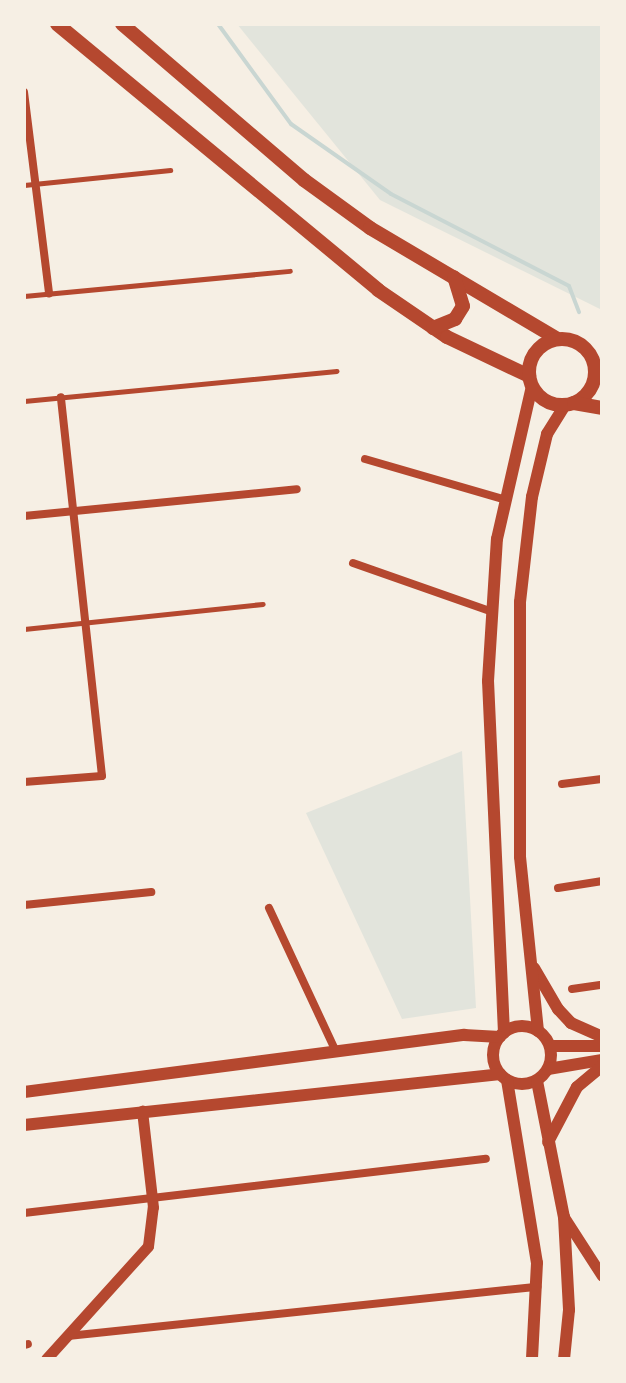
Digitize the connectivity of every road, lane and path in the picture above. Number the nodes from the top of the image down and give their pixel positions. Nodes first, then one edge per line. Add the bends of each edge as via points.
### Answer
1 (57, 24) edge
2 (122, 24) edge
3 (24, 92) edge
4 (170, 170) dead end
5 (36, 183) junction
6 (24, 185) edge
7 (290, 271) dead end
8 (454, 277) junction
9 (49, 293) junction
10 (24, 296) edge
11 (433, 328) junction
12 (558, 339) junction
13 (598, 361) edge
14 (337, 371) dead end
15 (531, 381) junction
16 (61, 397) junction
17 (24, 401) edge
18 (570, 404) junction
19 (602, 408) edge
20 (365, 459) dead end
21 (297, 489) dead end
22 (503, 499) junction
23 (73, 510) junction
24 (24, 516) edge
25 (353, 563) dead end
26 (263, 604) dead end
27 (493, 612) junction
28 (85, 622) junction
29 (24, 629) edge
30 (602, 779) edge
31 (24, 782) edge
32 (562, 784) dead end
33 (602, 881) edge
34 (558, 888) dead end
35 (151, 892) dead end
36 (24, 905) edge
37 (269, 908) dead end
38 (530, 961) junction
39 (602, 985) edge
40 (572, 989) dead end
41 (538, 1031) junction
42 (502, 1035) junction
43 (602, 1037) edge
44 (550, 1046) junction
45 (602, 1046) edge
46 (336, 1052) junction
47 (602, 1063) edge
48 (548, 1069) junction
49 (503, 1077) junction
50 (537, 1081) junction
51 (24, 1092) edge
52 (142, 1111) junction
53 (24, 1125) edge
54 (548, 1142) junction
55 (486, 1159) dead end
56 (152, 1198) junction
57 (24, 1213) edge
58 (564, 1217) junction
59 (602, 1274) edge
60 (537, 1287) junction
61 (68, 1336) junction
62 (46, 1359) edge
63 (532, 1359) edge
64 (564, 1359) edge

1 - 11 main road via 378,290
2 - 8 main road via 304,180 370,228
3 - 5 street
4 - 5 lane
5 - 6 lane
5 - 9 street
7 - 9 lane
8 - 11 main road via 463,306 455,319
8 - 12 main road
9 - 10 lane
11 - 15 main road
12 - 13 main road via 579,343
12 - 15 main road via 533,356
13 - 18 main road via 595,380
14 - 16 lane
15 - 18 main road via 545,401
15 - 22 main road
16 - 17 lane
16 - 23 street
18 - 19 main road
18 - 38 main road via 547,434 532,497 520,602 518,791
20 - 22 street
21 - 23 street
22 - 27 main road
23 - 24 street
23 - 28 street
25 - 27 street
26 - 28 lane
27 - 42 main road via 488,737
28 - 29 lane
28 - 31 street via 102,776
30 - 32 street
33 - 34 street
35 - 36 street
37 - 46 street
38 - 41 main road
38 - 43 main road via 571,1023
39 - 40 street
41 - 42 main road via 520,1026
41 - 44 main road
42 - 46 main road
42 - 49 main road via 493,1060
44 - 45 main road
44 - 48 main road
46 - 51 main road
47 - 48 main road
47 - 54 main road via 577,1087
48 - 50 main road
49 - 50 main road via 519,1085
49 - 52 main road
49 - 60 main road via 531,1218
50 - 54 main road
52 - 53 main road
52 - 56 street
54 - 58 main road
55 - 56 street
56 - 57 street
56 - 61 street via 148,1246
58 - 59 street
58 - 64 main road via 569,1310
60 - 61 street
60 - 63 main road
61 - 62 street

